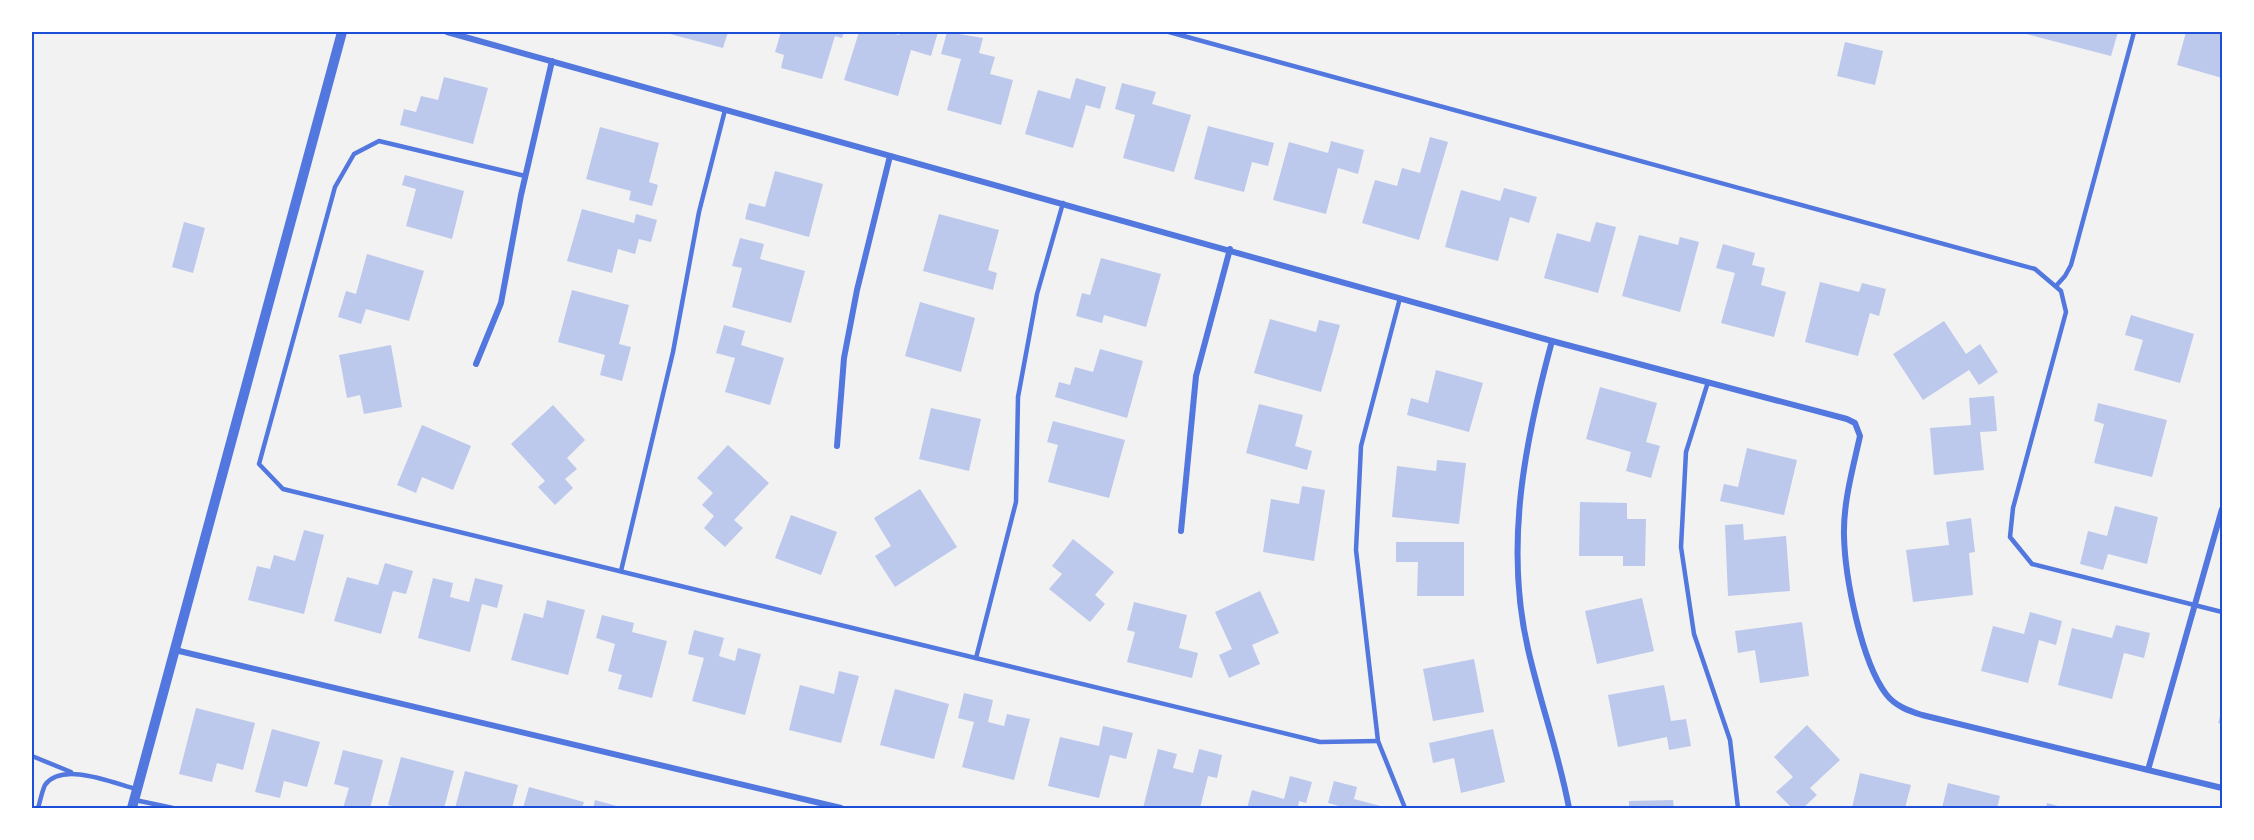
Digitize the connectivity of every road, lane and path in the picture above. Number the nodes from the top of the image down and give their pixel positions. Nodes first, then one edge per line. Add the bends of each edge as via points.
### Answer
1 (342, 32) edge
2 (447, 32) edge
3 (1169, 32) edge
4 (2134, 32) edge
5 (466, 34) edge
6 (552, 61) junction
7 (725, 110) junction
8 (890, 156) junction
9 (525, 176) junction
10 (1063, 203) junction
11 (1230, 249) junction
12 (2056, 286) junction
13 (1400, 298) junction
14 (1552, 341) junction
15 (476, 364) dead end
16 (1708, 382) junction
17 (837, 446) dead end
18 (2223, 509) edge
19 (1181, 531) dead end
20 (621, 571) junction
21 (2195, 605) junction
22 (2223, 612) edge
23 (175, 650) junction
24 (976, 658) junction
25 (1378, 741) junction
26 (32, 756) edge
27 (2148, 770) junction
28 (73, 773) junction
29 (2223, 788) edge
30 (134, 799) edge
31 (38, 808) edge
32 (173, 808) edge
33 (841, 808) edge
34 (1405, 808) edge
35 (1569, 808) edge
36 (1738, 808) edge

1 - 23 street
2 - 5 street
3 - 12 lane via 2035,268
4 - 12 lane via 2071,265
5 - 6 street
6 - 7 street
6 - 9 street
7 - 8 street
7 - 20 lane
8 - 10 street
8 - 17 street via 844,358
9 - 15 street via 501,303
9 - 20 lane via 379,141 354,154 335,187 259,464 283,489
10 - 11 street
10 - 24 lane via 1037,294 1018,398 1017,502
11 - 13 street
11 - 19 street via 1196,376
12 - 21 lane via 2066,312 2013,508 2010,537 2032,564
13 - 14 street
13 - 25 lane via 1361,446 1356,550
14 - 16 street
14 - 35 street via 1533,411 1522,474 1517,550 1528,648
16 - 27 street via 1855,423 1860,436 1844,534 1848,581 1866,648 1886,694 1906,710 1922,715
16 - 36 lane via 1686,452 1681,547 1694,634 1730,740
18 - 21 street
20 - 24 lane
21 - 22 lane
21 - 27 street
23 - 30 street
23 - 33 street
24 - 25 lane via 1320,742
25 - 34 lane
26 - 28 lane
27 - 29 street
28 - 30 lane
28 - 31 lane via 58,775 45,785
30 - 32 lane

